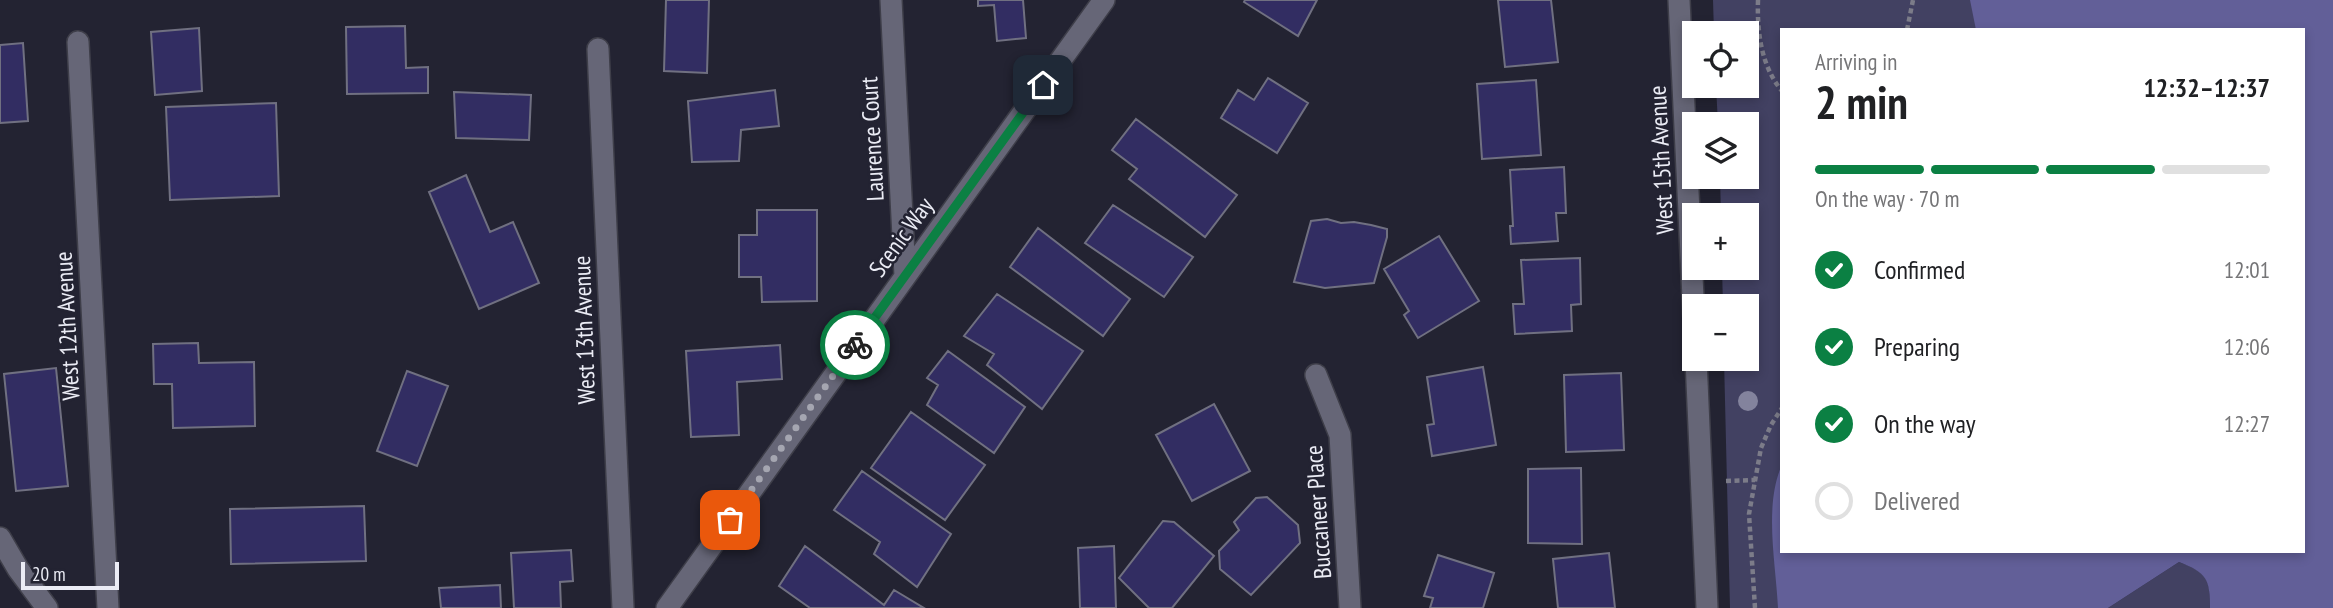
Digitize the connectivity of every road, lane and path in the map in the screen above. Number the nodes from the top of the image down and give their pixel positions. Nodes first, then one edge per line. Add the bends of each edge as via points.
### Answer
1 (891, 0) edge
2 (1104, 0) edge
3 (1679, 0) edge
4 (1758, 0) edge
5 (1913, 0) edge
6 (1907, 28) edge
7 (78, 42) dead end
8 (598, 49) dead end
9 (1780, 89) edge
10 (905, 276) junction
11 (1693, 294) edge
12 (1697, 371) edge
13 (1316, 375) dead end
14 (1780, 411) edge
15 (0, 538) edge
16 (47, 608) edge
17 (108, 608) edge
18 (623, 608) edge
19 (667, 608) edge
20 (1350, 608) edge
21 (1707, 608) edge
22 (1755, 608) edge

1 - 10 street, Laurence Court
2 - 10 street, Scenic Way
3 - 11 street, West 15th Avenue
4 - 9 path via 1762,51
5 - 6 path
7 - 17 street, West 12th Avenue
8 - 18 street, West 13th Avenue
10 - 19 street, Scenic Way
12 - 21 street
13 - 20 street, Buccaneer Place via 1340,435
14 - 22 path via 1761,448 1749,514
15 - 16 street

